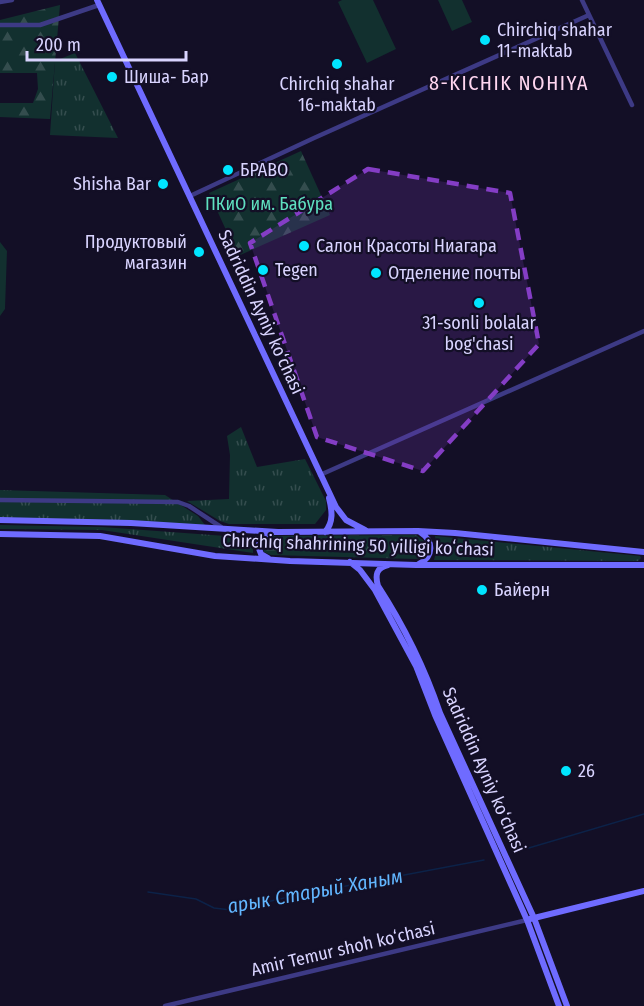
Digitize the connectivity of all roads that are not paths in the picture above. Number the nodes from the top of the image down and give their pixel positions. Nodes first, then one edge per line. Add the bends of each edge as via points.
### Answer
1 (12, 0) edge
2 (582, 0) edge
3 (0, 3) edge
4 (98, 3) edge
5 (589, 15) junction
6 (0, 25) edge
7 (632, 105) dead end
8 (190, 196) junction
9 (644, 331) edge
10 (320, 475) junction
11 (0, 500) edge
12 (0, 520) edge
13 (223, 529) junction
14 (371, 531) junction
15 (418, 531) junction
16 (278, 532) junction
17 (325, 532) junction
18 (0, 534) edge
19 (644, 552) edge
20 (277, 560) junction
21 (349, 562) junction
22 (398, 564) junction
23 (416, 565) junction
24 (644, 565) edge
25 (644, 891) edge
26 (530, 919) junction
27 (165, 1006) edge
28 (559, 1006) edge
29 (567, 1006) edge

1 - 3 street
2 - 5 street
4 - 6 street via 40,25
4 - 8 main road, Sadriddin Ayniy ko‘chasi
5 - 7 street
5 - 8 street
8 - 10 main road, Sadriddin Ayniy ko‘chasi
9 - 10 street
10 - 14 main road via 343,517 358,528
10 - 17 main road via 332,509
11 - 13 street via 178,502
12 - 13 main road, Chirchiq shahrining 50 yilligi koʻchasi
13 - 16 main road, Chirchiq shahrining 50 yilligi koʻchasi
14 - 15 main road, Chirchiq shahrining 50 yilligi koʻchasi
14 - 17 main road, Chirchiq shahrining 50 yilligi koʻchasi
15 - 19 main road, Chirchiq shahrining 50 yilligi koʻchasi
15 - 23 main road via 427,537 431,548 427,559
16 - 17 main road, Chirchiq shahrining 50 yilligi koʻchasi
16 - 20 main road via 264,536 258,546 263,555
18 - 20 main road, Chirchiq shahrining 50 yilligi koʻchasi via 100,536 215,556
20 - 21 main road, Chirchiq shahrining 50 yilligi koʻchasi
21 - 22 main road, Chirchiq shahrining 50 yilligi koʻchasi
21 - 26 main road, Sadriddin Ayniy ko‘chasi via 375,590 416,666
22 - 23 main road, Chirchiq shahrining 50 yilligi koʻchasi
22 - 26 main road, Sadriddin Ayniy ko‘chasi via 378,570 378,586 425,673
23 - 24 main road, Chirchiq shahrining 50 yilligi koʻchasi
25 - 26 main road, Amir Temur shoh ko‘chasi
26 - 27 street, Amir Temur shoh ko‘chasi
26 - 28 main road, Sadriddin Ayniy ko‘chasi
26 - 29 main road, Sadriddin Ayniy ko‘chasi

